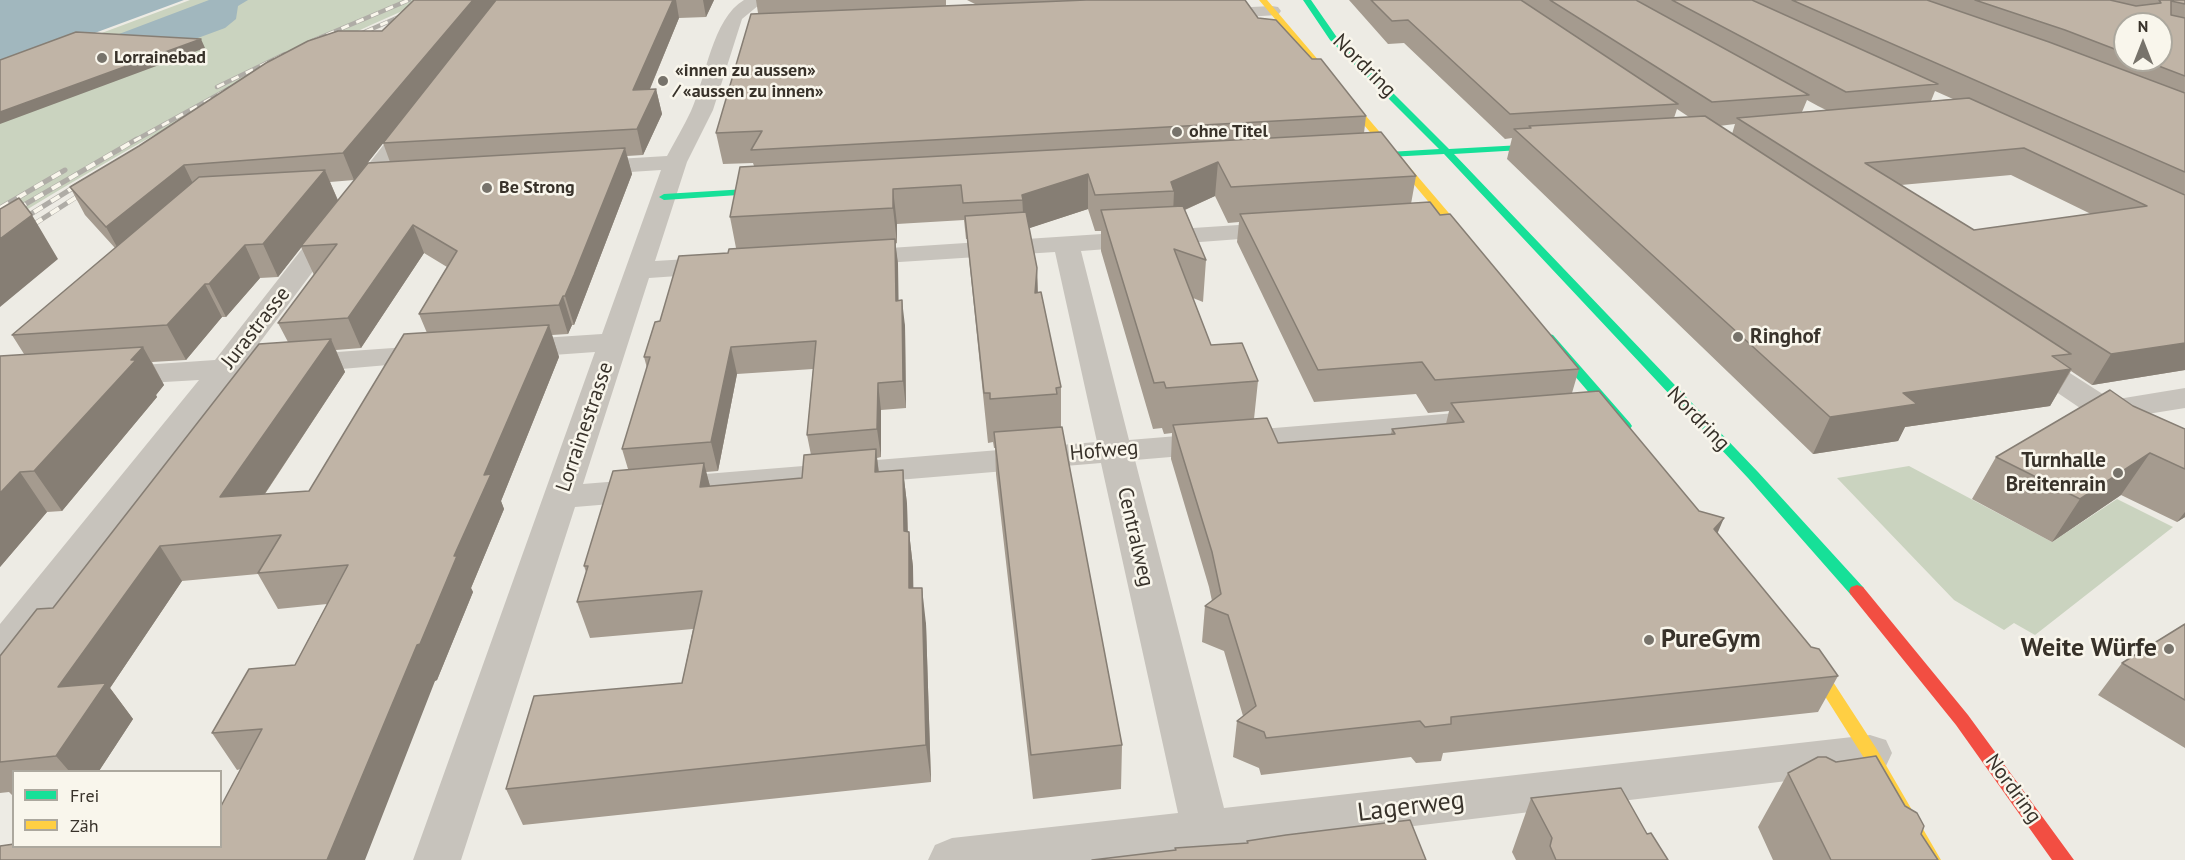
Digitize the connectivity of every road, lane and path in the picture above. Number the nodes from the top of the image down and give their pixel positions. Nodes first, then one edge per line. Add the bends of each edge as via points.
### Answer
1 (1307, 0) edge
2 (1267, 6) edge
3 (1199, 14) edge
4 (750, 15) edge
5 (427, 105) edge
6 (1569, 144) edge
7 (1447, 152) junction
8 (1395, 155) junction
9 (1338, 158) edge
10 (675, 162) junction
11 (558, 169) edge
12 (377, 182) junction
13 (795, 189) edge
14 (330, 191) dead end
15 (664, 197) junction
16 (1449, 219) junction
17 (1415, 221) edge
18 (1310, 228) edge
19 (1066, 244) junction
20 (1479, 256) edge
21 (829, 258) edge
22 (746, 263) edge
23 (639, 270) junction
24 (1541, 328) edge
25 (614, 342) junction
26 (2003, 342) edge
27 (224, 369) junction
28 (86, 378) edge
29 (2185, 398) edge
30 (2105, 411) junction
31 (1575, 413) edge
32 (1528, 417) edge
33 (1621, 422) joint
34 (1115, 450) junction
35 (2185, 456) edge
36 (561, 496) junction
37 (1797, 640) edge
38 (0, 653) edge
39 (1870, 753) junction
40 (1206, 830) junction
41 (2068, 853) edge
42 (437, 860) edge
43 (952, 860) edge
44 (1931, 860) edge

1 - 7 street, Nordring via 1325,27
2 - 3 street
2 - 8 street
4 - 10 street, Lorrainestrasse
5 - 12 street, Jurastrasse
6 - 7 street
7 - 8 street
7 - 41 street, Nordring via 1842,574
8 - 9 street
8 - 16 street
10 - 11 street
10 - 15 street, Lorrainestrasse
12 - 14 street
12 - 27 street, Jurastrasse
13 - 15 street
15 - 23 street, Lorrainestrasse
16 - 17 street
16 - 20 street
18 - 19 street
19 - 21 street
19 - 34 street, Centralweg
22 - 23 street
23 - 25 street, Lorrainestrasse
24 - 33 street
25 - 27 street
25 - 36 street, Lorrainestrasse
26 - 30 street
27 - 28 street
27 - 38 street, Jurastrasse
29 - 30 street
30 - 35 street
31 - 33 street
32 - 34 street, Hofweg
34 - 36 street, Hofweg
34 - 40 street, Centralweg
36 - 42 street, Lorrainestrasse
37 - 39 street
39 - 40 street, Lagerweg
39 - 44 street
40 - 43 street, Lagerweg

